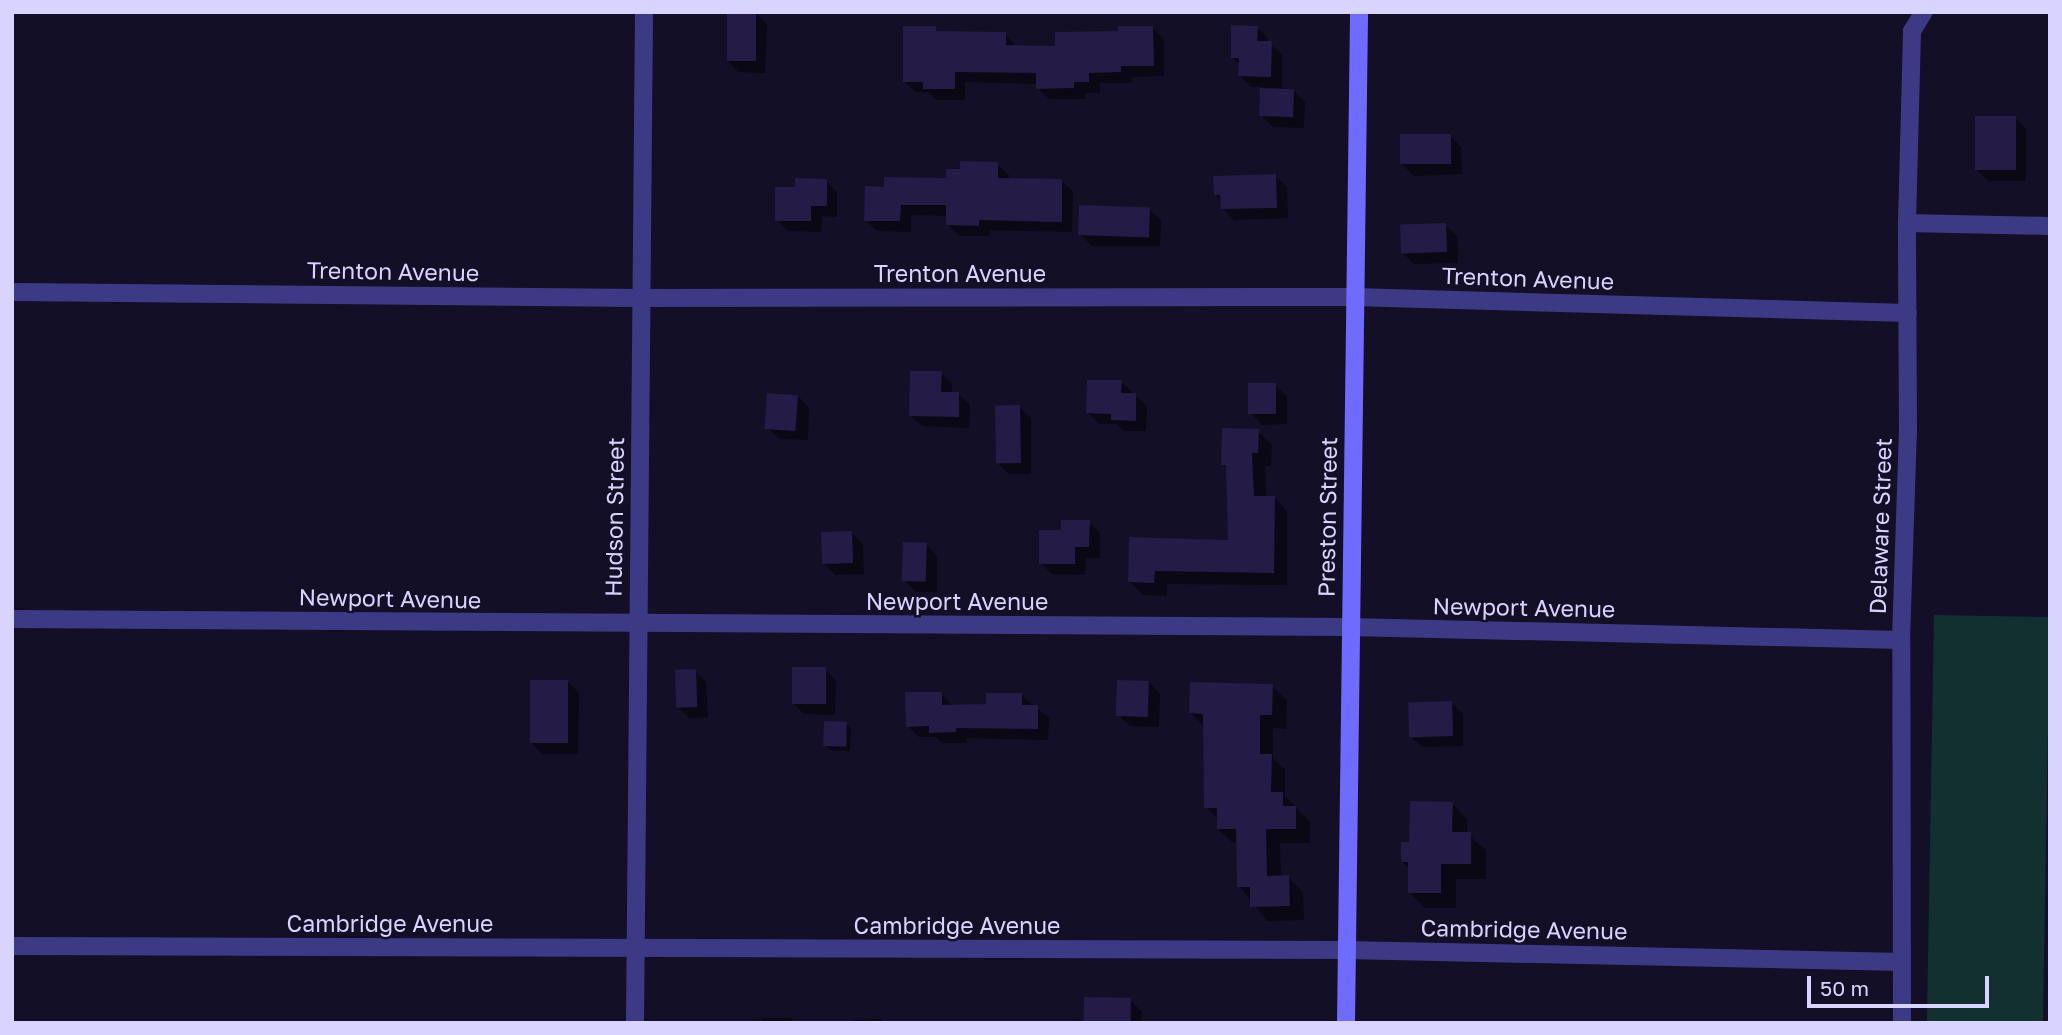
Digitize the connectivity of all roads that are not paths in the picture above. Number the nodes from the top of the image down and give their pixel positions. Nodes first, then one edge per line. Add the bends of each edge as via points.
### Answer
1 (644, 12) edge
2 (1359, 12) edge
3 (1924, 12) edge
4 (1907, 223) junction
5 (2050, 226) edge
6 (12, 292) edge
7 (1354, 297) junction
8 (640, 298) junction
9 (1908, 313) junction
10 (12, 619) edge
11 (637, 625) junction
12 (1350, 627) junction
13 (1901, 640) junction
14 (12, 946) edge
15 (636, 949) junction
16 (1347, 950) junction
17 (1902, 962) junction
18 (635, 1023) edge
19 (1346, 1023) edge
20 (1902, 1023) edge

1 - 8 street, Hudson Street
2 - 7 street, Preston Street
3 - 4 street, Delaware Street via 1912,31
4 - 5 street
4 - 9 street, Delaware Street
6 - 8 street, Trenton Avenue
7 - 8 street, Trenton Avenue
7 - 9 street, Trenton Avenue
7 - 12 street, Preston Street
8 - 11 street, Hudson Street
9 - 13 street, Delaware Street
10 - 11 street, Newport Avenue
11 - 12 street, Newport Avenue
11 - 15 street, Hudson Street
12 - 13 street, Newport Avenue
12 - 16 street, Preston Street
13 - 17 street, Delaware Street
14 - 15 street, Cambridge Avenue
15 - 16 street, Cambridge Avenue
15 - 18 street, Hudson Street
16 - 17 street, Cambridge Avenue
16 - 19 street, Preston Street
17 - 20 street, Delaware Street

